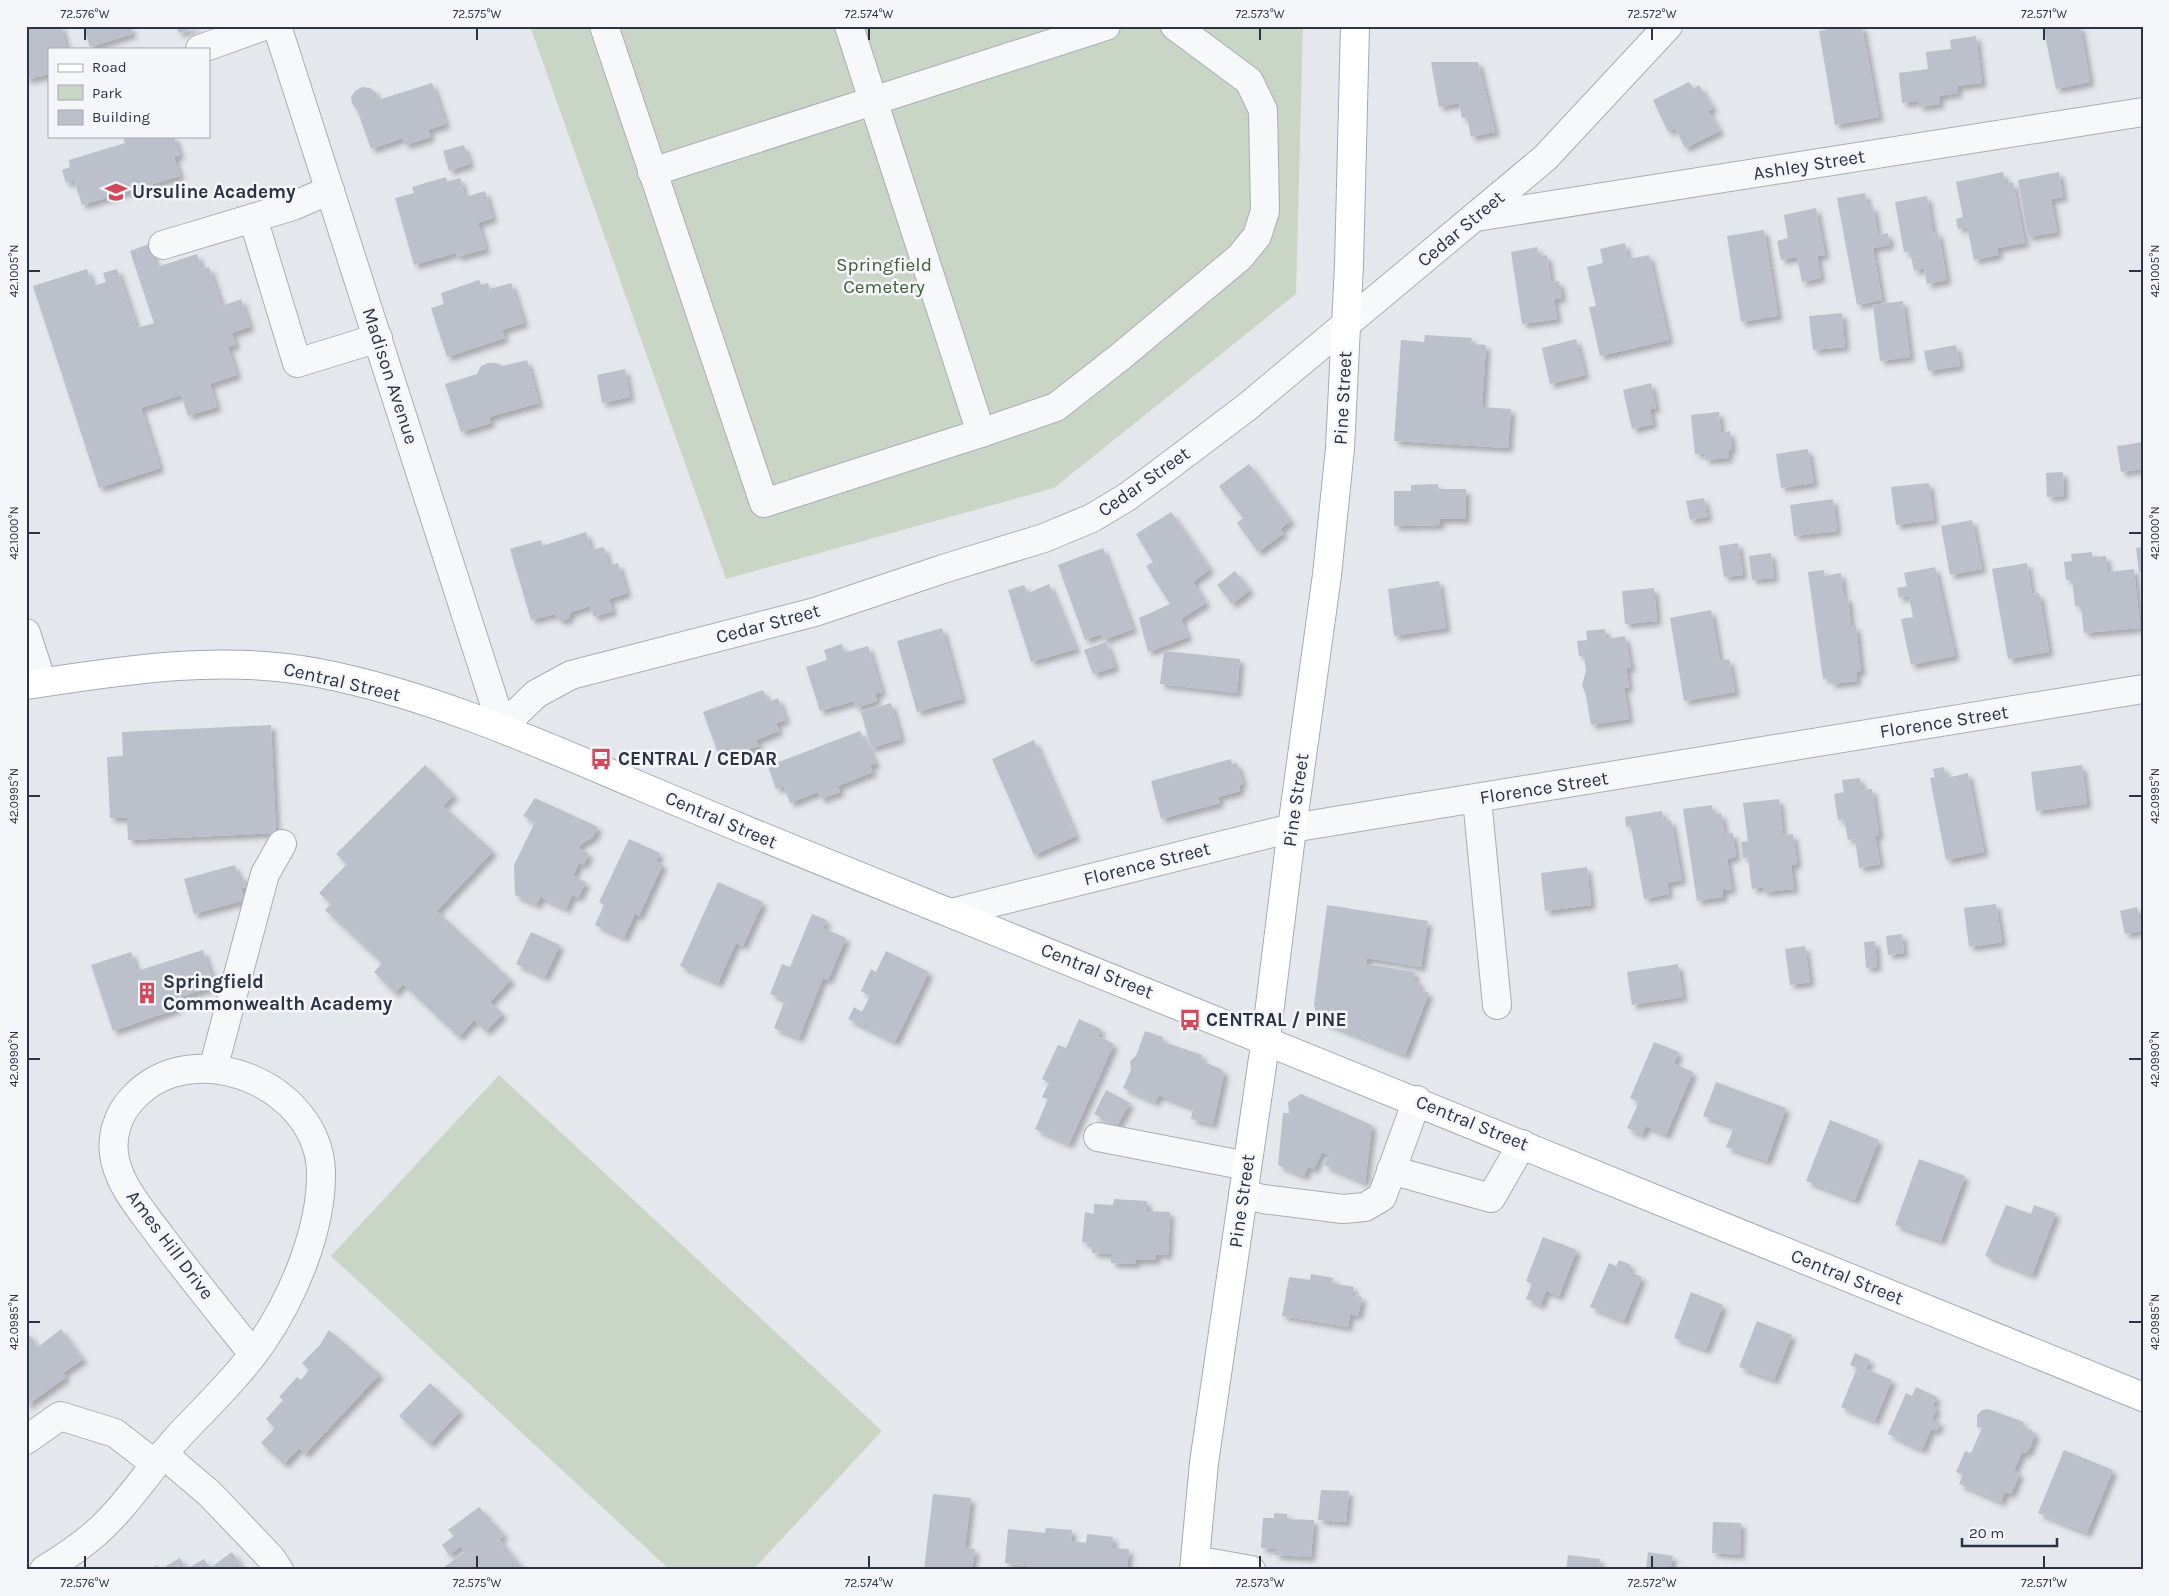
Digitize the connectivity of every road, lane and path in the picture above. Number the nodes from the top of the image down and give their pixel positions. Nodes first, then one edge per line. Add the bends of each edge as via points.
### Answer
1 (264, 26) edge
2 (277, 26) edge
3 (604, 26) edge
4 (849, 26) edge
5 (1106, 26) edge
6 (1175, 26) edge
7 (1355, 26) edge
8 (1668, 26) edge
9 (203, 48) edge
10 (873, 100) junction
11 (2143, 112) edge
12 (652, 172) junction
13 (330, 190) junction
14 (1476, 217) junction
15 (253, 218) junction
16 (162, 245) dead end
17 (1347, 325) junction
18 (378, 338) junction
19 (981, 433) junction
20 (26, 633) edge
21 (34, 684) edge
22 (2143, 689) edge
23 (502, 727) junction
24 (1478, 799) junction
25 (1292, 828) junction
26 (282, 844) dead end
27 (951, 913) junction
28 (1497, 1005) dead end
29 (1266, 1038) junction
30 (213, 1070) junction
31 (1417, 1100) junction
32 (1098, 1137) dead end
33 (1522, 1144) junction
34 (1247, 1166) junction
35 (1391, 1170) junction
36 (1243, 1194) junction
37 (253, 1354) junction
38 (2143, 1397) edge
39 (26, 1440) edge
40 (159, 1459) junction
41 (1194, 1565) edge
42 (44, 1570) edge
43 (279, 1570) edge
44 (1251, 1570) edge

1 - 9 street
2 - 13 street, Madison Avenue
3 - 12 street
4 - 10 street
5 - 10 street
6 - 19 street via 1249,81 1263,110 1265,211 1257,236 1240,257 1056,407
7 - 17 main road, Pine Street
8 - 14 street, Cedar Street via 1545,158
10 - 12 street
10 - 19 street
11 - 14 street, Ashley Street
12 - 19 street via 764,503
13 - 15 street
13 - 18 street, Madison Avenue
14 - 17 street, Cedar Street
15 - 16 street
15 - 18 street via 297,362
17 - 23 street, Cedar Street via 1189,452 1092,518 1044,538 816,612 571,676 536,694
17 - 25 main road, Pine Street via 1340,448 1327,575
18 - 23 street, Madison Avenue
20 - 21 street
21 - 23 main road, Central Street via 154,666 246,664 316,672 370,685
22 - 24 street, Florence Street
23 - 27 main road, Central Street via 763,838
24 - 25 street, Florence Street
24 - 28 street
25 - 27 street, Florence Street
25 - 29 main road, Pine Street
26 - 30 street via 265,874
27 - 29 main road, Central Street
29 - 31 main road, Central Street
29 - 34 main road, Pine Street
30 - 37 street, Ames Hill Drive via 246,1076 284,1098 312,1135 320,1161 321,1189 314,1230 288,1297
30 - 37 street, Ames Hill Drive via 183,1072 157,1079 136,1094 117,1123 115,1158 123,1180 141,1211
31 - 33 main road, Central Street
31 - 35 street
32 - 34 street
33 - 35 street via 1491,1198
33 - 38 main road, Central Street
34 - 36 main road, Pine Street
35 - 36 street via 1382,1197 1365,1207 1343,1209
36 - 41 main road, Pine Street via 1204,1463
37 - 40 street, Ames Hill Drive
39 - 40 street via 60,1416 115,1433
40 - 42 street, Ames Hill Drive via 97,1532
40 - 43 street via 210,1494
41 - 44 street

